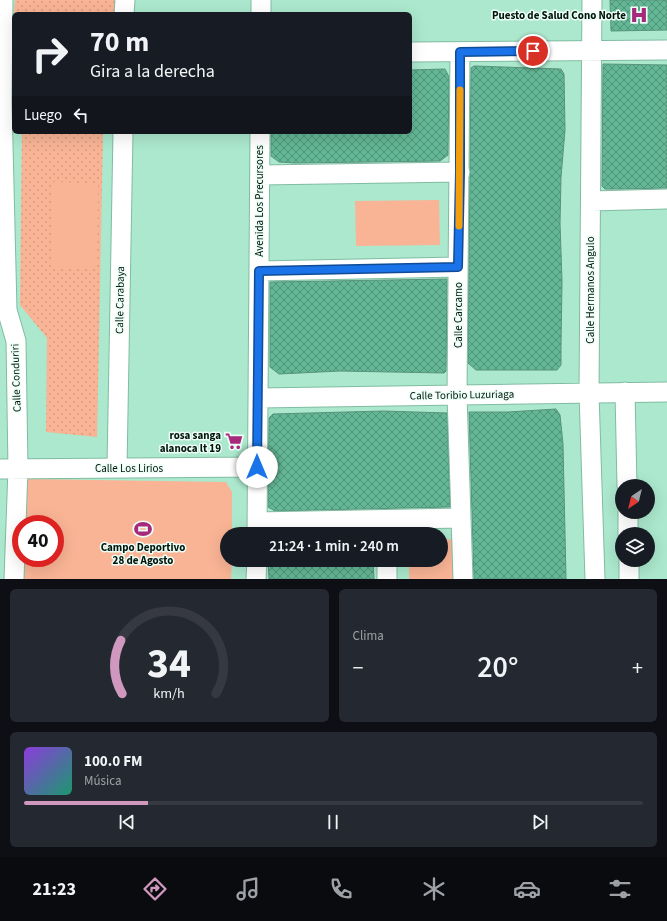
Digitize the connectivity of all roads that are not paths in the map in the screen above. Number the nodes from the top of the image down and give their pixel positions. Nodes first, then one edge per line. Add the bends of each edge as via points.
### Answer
1 (3, 0) edge
2 (125, 0) edge
3 (261, 0) edge
4 (592, 0) edge
5 (124, 12) edge
6 (261, 12) edge
7 (591, 50) junction
8 (667, 50) edge
9 (412, 52) edge
10 (460, 52) junction
11 (5, 103) edge
12 (123, 134) edge
13 (260, 134) edge
14 (460, 172) junction
15 (260, 175) junction
16 (667, 199) edge
17 (590, 201) junction
18 (2, 225) edge
19 (458, 267) junction
20 (259, 271) junction
21 (8, 341) edge
22 (625, 392) junction
23 (667, 392) edge
24 (589, 393) junction
25 (457, 395) junction
26 (258, 398) junction
27 (257, 467) junction
28 (117, 468) junction
29 (9, 469) edge
30 (627, 479) edge
31 (461, 518) junction
32 (257, 527) edge
33 (386, 527) edge
34 (257, 567) edge
35 (387, 567) edge
36 (629, 567) edge
37 (14, 579) edge
38 (256, 579) edge
39 (387, 579) edge
40 (463, 579) edge
41 (595, 579) edge
42 (629, 579) edge

1 - 11 street, Calle Conduriri
2 - 5 street
3 - 6 street
4 - 7 street, Calle Hermanos Angulo
7 - 8 street
7 - 10 street
7 - 17 street, Calle Hermanos Angulo
9 - 10 street
10 - 14 street, Calle Carcamo
11 - 18 street, Calle Conduriri
12 - 28 street, Calle Carabaya
13 - 15 street, Avenida Los Precursores
14 - 15 street
14 - 19 street, Calle Carcamo
15 - 20 street, Avenida Los Precursores
16 - 17 street
17 - 24 street, Calle Hermanos Angulo
18 - 21 street, Calle Conduriri
19 - 20 street
19 - 25 street, Calle Carcamo
20 - 26 street, Avenida Los Precursores
21 - 29 street, Calle Conduriri
22 - 23 street, Calle Toribio Luzuriaga
22 - 24 street, Calle Toribio Luzuriaga
22 - 30 street
24 - 25 street, Calle Toribio Luzuriaga
24 - 41 street, Calle Hermanos Angulo
25 - 26 street, Calle Toribio Luzuriaga
25 - 31 street, Calle Carcamo
26 - 27 street, Avenida Los Precursores
27 - 28 street, Calle Los Lirios
27 - 32 street, Avenida Los Precursores
28 - 29 street, Calle Los Lirios
29 - 37 street, Calle Conduriri
31 - 33 street
31 - 40 street, Calle Carcamo
34 - 38 street
35 - 39 street
36 - 42 street

